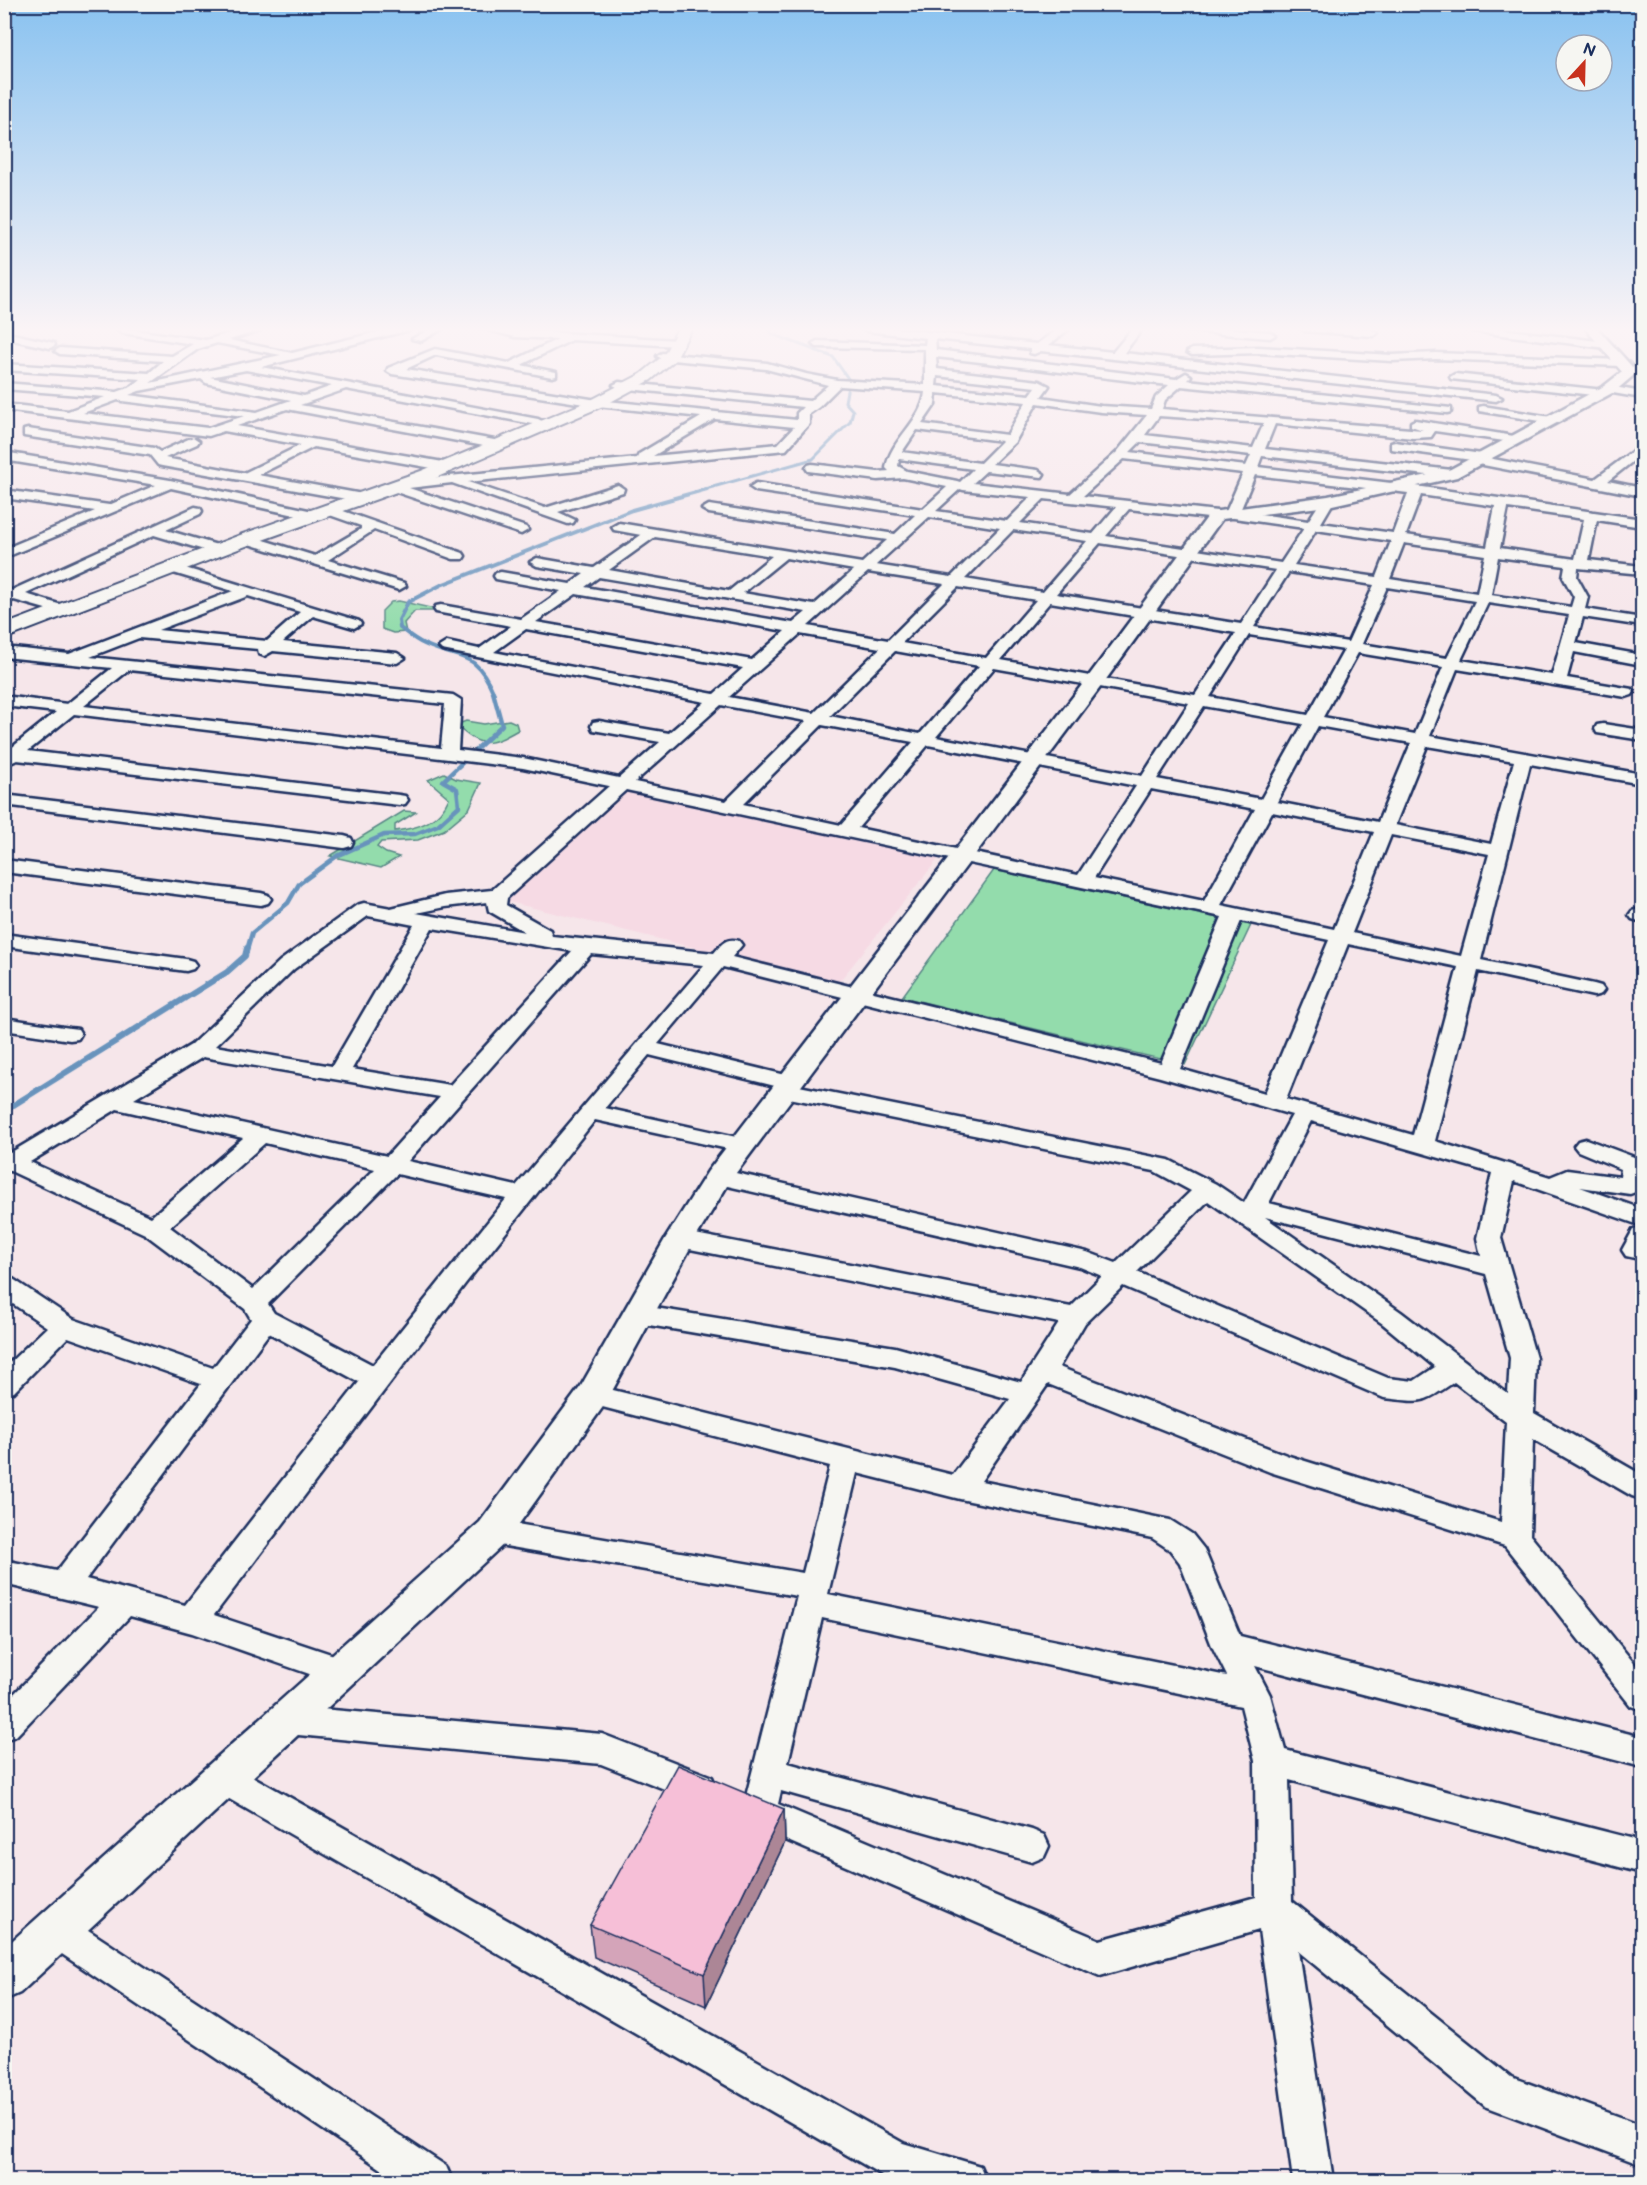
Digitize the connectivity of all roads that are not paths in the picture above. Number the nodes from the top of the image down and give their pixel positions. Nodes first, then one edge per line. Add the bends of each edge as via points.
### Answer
1 (28, 430) edge
2 (192, 430) edge
3 (215, 430) edge
4 (240, 430) edge
5 (417, 430) edge
6 (522, 430) edge
7 (527, 430) edge
8 (689, 430) edge
9 (759, 430) edge
10 (798, 430) edge
11 (911, 430) edge
12 (944, 430) edge
13 (1016, 430) edge
14 (1143, 430) edge
15 (1271, 430) edge
16 (1373, 430) edge
17 (1429, 430) edge
18 (1454, 430) edge
19 (1533, 430) edge
20 (1137, 438) junction
21 (1011, 439) junction
22 (1514, 440) junction
23 (192, 441) dead end
24 (313, 443) junction
25 (494, 444) junction
26 (1386, 445) dead end
27 (1642, 448) edge
28 (724, 452) junction
29 (1258, 452) junction
30 (894, 455) junction
31 (1121, 455) junction
32 (4, 456) edge
33 (158, 457) junction
34 (1480, 459) junction
35 (637, 461) junction
36 (600, 465) junction
37 (982, 467) junction
38 (812, 468) dead end
39 (446, 470) junction
40 (1250, 470) junction
41 (903, 474) junction
42 (1038, 474) dead end
43 (1452, 474) junction
44 (247, 476) junction
45 (1598, 483) junction
46 (170, 484) junction
47 (395, 486) junction
48 (960, 486) junction
49 (756, 487) dead end
50 (1392, 487) junction
51 (618, 489) junction
52 (1416, 490) junction
53 (1310, 491) dead end
54 (1642, 492) edge
55 (4, 494) edge
56 (1564, 494) junction
57 (1041, 495) junction
58 (1353, 495) junction
59 (363, 498) junction
60 (1072, 498) junction
61 (627, 501) dead end
62 (1328, 501) junction
63 (1502, 503) junction
64 (1126, 504) junction
65 (111, 509) junction
66 (709, 509) dead end
67 (195, 511) dead end
68 (546, 512) junction
69 (321, 513) junction
70 (926, 513) junction
71 (1225, 514) junction
72 (1591, 515) junction
73 (568, 520) dead end
74 (1642, 523) edge
75 (368, 524) junction
76 (1312, 525) junction
77 (1010, 526) junction
78 (619, 527) dead end
79 (153, 530) junction
80 (521, 530) dead end
81 (653, 532) junction
82 (14, 537) dead end
83 (897, 538) junction
84 (1398, 538) junction
85 (247, 539) junction
86 (1097, 539) junction
87 (34, 542) junction
88 (219, 550) junction
89 (1493, 552) junction
90 (1188, 553) junction
91 (4, 554) edge
92 (784, 554) junction
93 (458, 556) dead end
94 (317, 560) junction
95 (537, 562) dead end
96 (1576, 564) junction
97 (865, 567) junction
98 (172, 568) junction
99 (1285, 568) junction
100 (1642, 570) edge
101 (597, 572) junction
102 (501, 576) dead end
103 (954, 582) junction
104 (1382, 583) junction
105 (399, 586) dead end
106 (573, 589) junction
107 (245, 592) junction
108 (732, 595) junction
109 (7, 596) edge
110 (1045, 597) junction
111 (1483, 598) junction
112 (441, 609) dead end
113 (63, 610) junction
114 (816, 610) junction
115 (310, 611) junction
116 (1577, 612) junction
117 (1146, 613) junction
118 (1642, 622) edge
119 (354, 624) dead end
120 (524, 624) junction
121 (796, 628) junction
122 (1246, 629) junction
123 (4, 633) edge
124 (137, 633) junction
125 (891, 645) junction
126 (269, 646) junction
127 (1568, 646) junction
128 (447, 647) dead end
129 (1353, 647) junction
130 (4, 652) edge
131 (481, 654) junction
132 (397, 658) dead end
133 (72, 659) junction
134 (1642, 660) edge
135 (988, 662) junction
136 (1452, 663) junction
137 (127, 664) junction
138 (755, 665) junction
139 (235, 676) junction
140 (1095, 681) junction
141 (1558, 681) junction
142 (1626, 692) dead end
143 (716, 700) junction
144 (1200, 700) junction
145 (4, 701) edge
146 (70, 709) junction
147 (817, 719) junction
148 (1313, 720) junction
149 (599, 726) dead end
150 (1603, 729) dead end
151 (1642, 735) edge
152 (672, 739) junction
153 (1421, 739) junction
154 (923, 740) junction
155 (449, 753) junction
156 (7, 756) edge
157 (1523, 758) junction
158 (1034, 762) junction
159 (1642, 779) edge
160 (1146, 783) junction
161 (622, 784) junction
162 (4, 800) edge
163 (399, 800) dead end
164 (1266, 806) junction
165 (730, 807) junction
166 (1384, 829) junction
167 (846, 831) junction
168 (344, 842) dead end
169 (1500, 851) junction
170 (962, 856) junction
171 (4, 866) edge
172 (1083, 881) junction
173 (497, 896) junction
174 (261, 899) dead end
175 (1210, 908) junction
176 (1234, 913) junction
177 (392, 915) junction
178 (426, 921) junction
179 (1341, 936) junction
180 (4, 940) edge
181 (558, 942) junction
182 (586, 947) junction
183 (725, 952) junction
184 (1470, 963) junction
185 (186, 965) dead end
186 (1594, 990) dead end
187 (856, 995) junction
188 (4, 1024) edge
189 (70, 1034) dead end
190 (644, 1047) junction
191 (199, 1050) junction
192 (1167, 1072) junction
193 (339, 1073) junction
194 (787, 1086) junction
195 (455, 1093) junction
196 (114, 1101) junction
197 (1273, 1102) junction
198 (1305, 1111) junction
199 (590, 1112) junction
200 (258, 1136) junction
201 (742, 1145) junction
202 (1422, 1145) junction
203 (1586, 1146) dead end
204 (8, 1160) edge
205 (391, 1166) junction
206 (1638, 1166) edge
207 (1505, 1169) junction
208 (718, 1177) junction
209 (1551, 1186) junction
210 (1207, 1189) junction
211 (522, 1195) junction
212 (1252, 1213) junction
213 (1642, 1218) edge
214 (154, 1228) junction
215 (680, 1239) junction
216 (1497, 1268) junction
217 (1119, 1274) junction
218 (4, 1285) edge
219 (260, 1311) junction
220 (637, 1314) junction
221 (1076, 1317) junction
222 (64, 1326) junction
223 (1454, 1368) junction
224 (376, 1379) junction
225 (218, 1380) junction
226 (1036, 1383) junction
227 (4, 1385) edge
228 (593, 1395) junction
229 (1520, 1418) junction
230 (846, 1459) junction
231 (960, 1488) junction
232 (1642, 1488) edge
233 (493, 1532) junction
234 (1515, 1538) junction
235 (4, 1572) edge
236 (64, 1585) junction
237 (812, 1595) junction
238 (124, 1602) junction
239 (192, 1620) junction
240 (1228, 1646) junction
241 (341, 1671) junction
242 (1254, 1695) junction
243 (1642, 1696) edge
244 (288, 1720) junction
245 (6, 1722) edge
246 (1642, 1752) edge
247 (1272, 1761) junction
248 (769, 1773) junction
249 (224, 1778) junction
250 (759, 1812) junction
251 (1032, 1846) dead end
252 (1642, 1857) edge
253 (1274, 1910) junction
254 (57, 1930) junction
255 (4, 1978) edge
256 (1642, 2145) edge
257 (432, 2181) edge
258 (966, 2181) edge
259 (1313, 2181) edge

1 - 33 street via 25,431 154,452
2 - 3 street
4 - 24 street
5 - 25 street
6 - 25 main road
7 - 25 main road
8 - 35 street
9 - 28 street
10 - 28 street via 782,447
11 - 30 street
12 - 21 street
13 - 21 street
14 - 20 street
15 - 29 street
16 - 17 street via 1424,435
18 - 22 street
19 - 22 street
20 - 29 street
20 - 31 street
21 - 37 street
22 - 34 street
23 - 33 street
24 - 39 street
24 - 44 street
25 - 39 main road
26 - 34 street
27 - 45 street
28 - 35 street
29 - 40 street
29 - 43 street
30 - 37 street
30 - 41 street via 892,468
31 - 40 street
31 - 60 street via 1115,469
32 - 46 street
33 - 44 street via 162,462
34 - 43 street
34 - 56 street
35 - 36 street
36 - 39 street
36 - 51 street
37 - 42 street
37 - 48 street
38 - 41 street via 879,476
39 - 47 main road
39 - 68 street
40 - 50 street
40 - 71 street
41 - 48 street
43 - 50 street
44 - 59 street
45 - 54 street
45 - 56 street
46 - 65 street
46 - 69 street
47 - 59 main road
47 - 80 street
48 - 57 street
48 - 70 street
49 - 70 street
50 - 52 street
50 - 58 street
51 - 61 street
51 - 68 street
52 - 63 street
52 - 84 street
53 - 58 street
55 - 65 street
56 - 63 street
56 - 72 street
57 - 60 street
57 - 77 street
58 - 62 street
59 - 69 main road
60 - 64 street
62 - 71 street
62 - 76 street
63 - 89 street
64 - 71 street
64 - 86 street
65 - 87 street
66 - 83 street
67 - 79 street
68 - 73 street
69 - 75 street
69 - 85 main road
70 - 77 street
70 - 83 street
71 - 76 street
71 - 90 street
72 - 74 street
72 - 96 street
75 - 93 street
75 - 94 street via 367,531
76 - 84 street
76 - 99 street
77 - 86 street
77 - 103 street
78 - 81 street
79 - 88 street
79 - 109 street
81 - 92 street
81 - 101 street
82 - 87 street
83 - 97 street
84 - 89 street
84 - 104 street
85 - 88 main road
85 - 94 street
86 - 90 street
86 - 110 street
87 - 91 street
88 - 98 main road
89 - 96 street
89 - 111 street
90 - 99 street
90 - 117 street
92 - 97 street
92 - 108 street
94 - 105 street
95 - 101 street
96 - 100 street
96 - 116 street via 1570,577 1581,597
97 - 103 street
97 - 114 street
98 - 107 street
98 - 113 main road
99 - 104 street
99 - 122 street
101 - 106 street
101 - 108 street
102 - 106 street
103 - 110 street
103 - 125 street
104 - 111 street
104 - 129 street
106 - 120 street
106 - 121 street
107 - 115 street
107 - 124 street
108 - 114 street
109 - 113 street
110 - 117 street
110 - 135 street
111 - 116 street
111 - 136 street
112 - 120 street
113 - 123 main road
114 - 121 street
115 - 119 street
115 - 126 street
116 - 118 street
116 - 127 street
117 - 122 street
117 - 140 street
120 - 131 street
120 - 138 street
121 - 125 street
121 - 138 street
122 - 129 street
122 - 144 street
124 - 126 street
124 - 133 street
125 - 135 street
125 - 147 street
126 - 132 street
126 - 139 street
127 - 134 street
127 - 141 street
128 - 131 street
129 - 136 street
129 - 148 street
130 - 133 street
131 - 143 street
133 - 137 street
135 - 140 street
135 - 154 street
136 - 141 street
136 - 153 street
137 - 139 street
137 - 146 street
138 - 143 street
139 - 155 street via 453,700
140 - 144 street
140 - 158 street
141 - 142 street
143 - 147 street
143 - 152 street
144 - 148 street
144 - 160 street
145 - 146 street
146 - 155 street
146 - 156 street
147 - 154 street
147 - 165 street
148 - 153 street
148 - 164 street
149 - 152 street
150 - 151 street
152 - 161 street
153 - 157 street
153 - 166 street
154 - 158 street
154 - 167 street
155 - 161 street via 523,763
156 - 163 street
157 - 159 street
157 - 169 street
158 - 160 street
158 - 170 street
160 - 164 street
160 - 172 street
161 - 165 street
161 - 173 street
162 - 168 street
164 - 166 street
164 - 175 street
165 - 167 street
166 - 169 street
166 - 179 street
167 - 170 street
169 - 184 street
170 - 172 street
170 - 187 street
171 - 174 street
172 - 175 street
173 - 177 street via 449,898
173 - 181 street via 496,906 509,916
175 - 176 street
176 - 179 street
176 - 192 street
177 - 178 street
177 - 191 street via 364,909 287,965
178 - 181 street
178 - 193 street
179 - 184 street
179 - 197 street
180 - 185 street
181 - 182 street
182 - 183 street
182 - 195 street
183 - 187 street
183 - 190 street
184 - 186 street
184 - 202 street
187 - 192 street
187 - 194 street
188 - 189 street
190 - 194 street
190 - 199 street
191 - 193 street
191 - 196 street
192 - 197 street
193 - 195 street
194 - 201 street
194 - 210 street via 1161,1165
195 - 205 street
196 - 200 street
196 - 204 street
197 - 198 street
198 - 202 street
198 - 212 street
199 - 201 street
199 - 211 street
200 - 205 street
200 - 214 street
201 - 208 street
202 - 207 street
203 - 206 street
204 - 214 street
205 - 211 street
205 - 219 street
206 - 209 street via 1630,1186 1567,1178
207 - 209 street
207 - 216 street via 1489,1238
208 - 215 street
208 - 217 street via 1087,1260
209 - 213 street
210 - 212 street
210 - 217 street
211 - 224 street
212 - 216 street
212 - 223 street
214 - 219 street
215 - 220 street
215 - 221 street
216 - 229 street via 1523,1358
217 - 221 street
217 - 223 street via 1384,1388 1419,1392
218 - 222 street
219 - 224 street
219 - 225 street
220 - 226 street
220 - 228 street
221 - 226 street
222 - 225 street
222 - 227 street
223 - 229 street
224 - 239 street
225 - 236 street
226 - 231 street
226 - 234 street
228 - 230 street
228 - 233 street
229 - 232 street
229 - 234 street
230 - 231 street
230 - 237 street
231 - 240 street via 1160,1528 1181,1542 1193,1558
233 - 237 street
233 - 241 street
234 - 243 street
235 - 236 street
236 - 238 street
237 - 242 street
237 - 248 street
238 - 239 street
238 - 245 street
239 - 241 street
240 - 242 street
240 - 246 street
241 - 244 street
242 - 247 street
244 - 249 street
244 - 250 street via 602,1749
247 - 252 street
247 - 253 street
248 - 250 street
248 - 251 street
249 - 254 street
249 - 258 street via 896,2161
250 - 253 street via 1100,1958
253 - 256 street via 1499,2092
253 - 259 street
254 - 255 street
254 - 257 street

